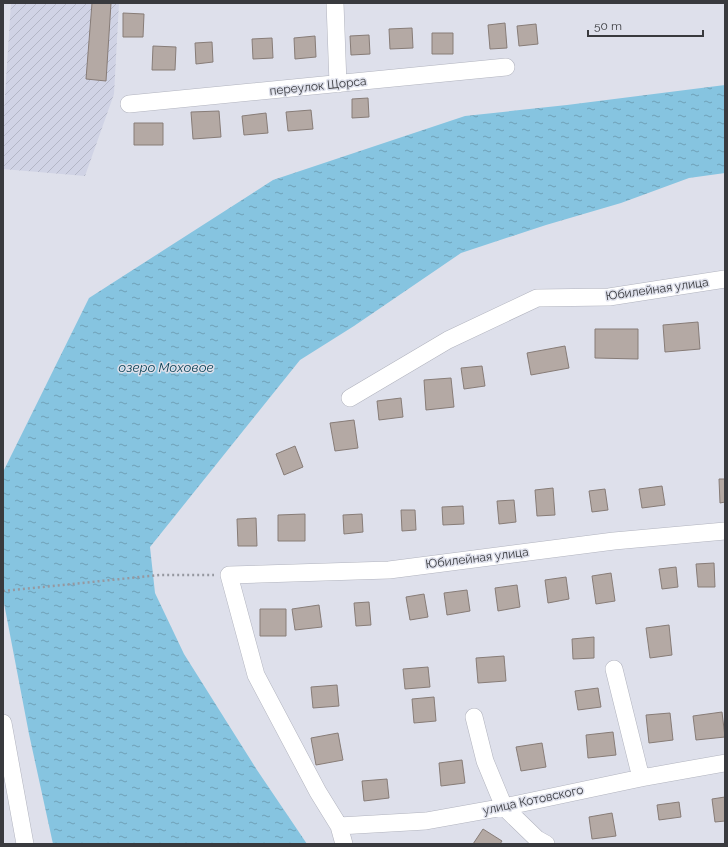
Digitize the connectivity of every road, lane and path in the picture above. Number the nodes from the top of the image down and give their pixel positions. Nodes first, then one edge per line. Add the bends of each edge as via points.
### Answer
1 (335, 3) edge
2 (506, 67) dead end
3 (338, 84) junction
4 (129, 104) dead end
5 (725, 279) edge
6 (350, 398) dead end
7 (725, 531) edge
8 (229, 575) junction
9 (3, 591) edge
10 (614, 669) dead end
11 (474, 717) dead end
12 (3, 723) edge
13 (725, 763) edge
14 (641, 778) junction
15 (504, 807) junction
16 (339, 826) junction
17 (25, 844) edge
18 (344, 844) edge
19 (546, 844) edge

1 - 3 street
2 - 3 street, переулок Щорса
3 - 4 street, переулок Щорса
5 - 6 street, Юбилейная улица via 609,297 537,298 448,340
7 - 8 street, Юбилейная улица via 614,541 389,570
8 - 9 path via 160,575
8 - 16 street via 256,675 318,792
10 - 14 street
11 - 15 street via 485,760
12 - 17 street
13 - 14 street, улица Котовского
14 - 15 street, улица Котовского
15 - 16 street, улица Котовского via 426,821
15 - 19 street via 536,839
16 - 18 street

